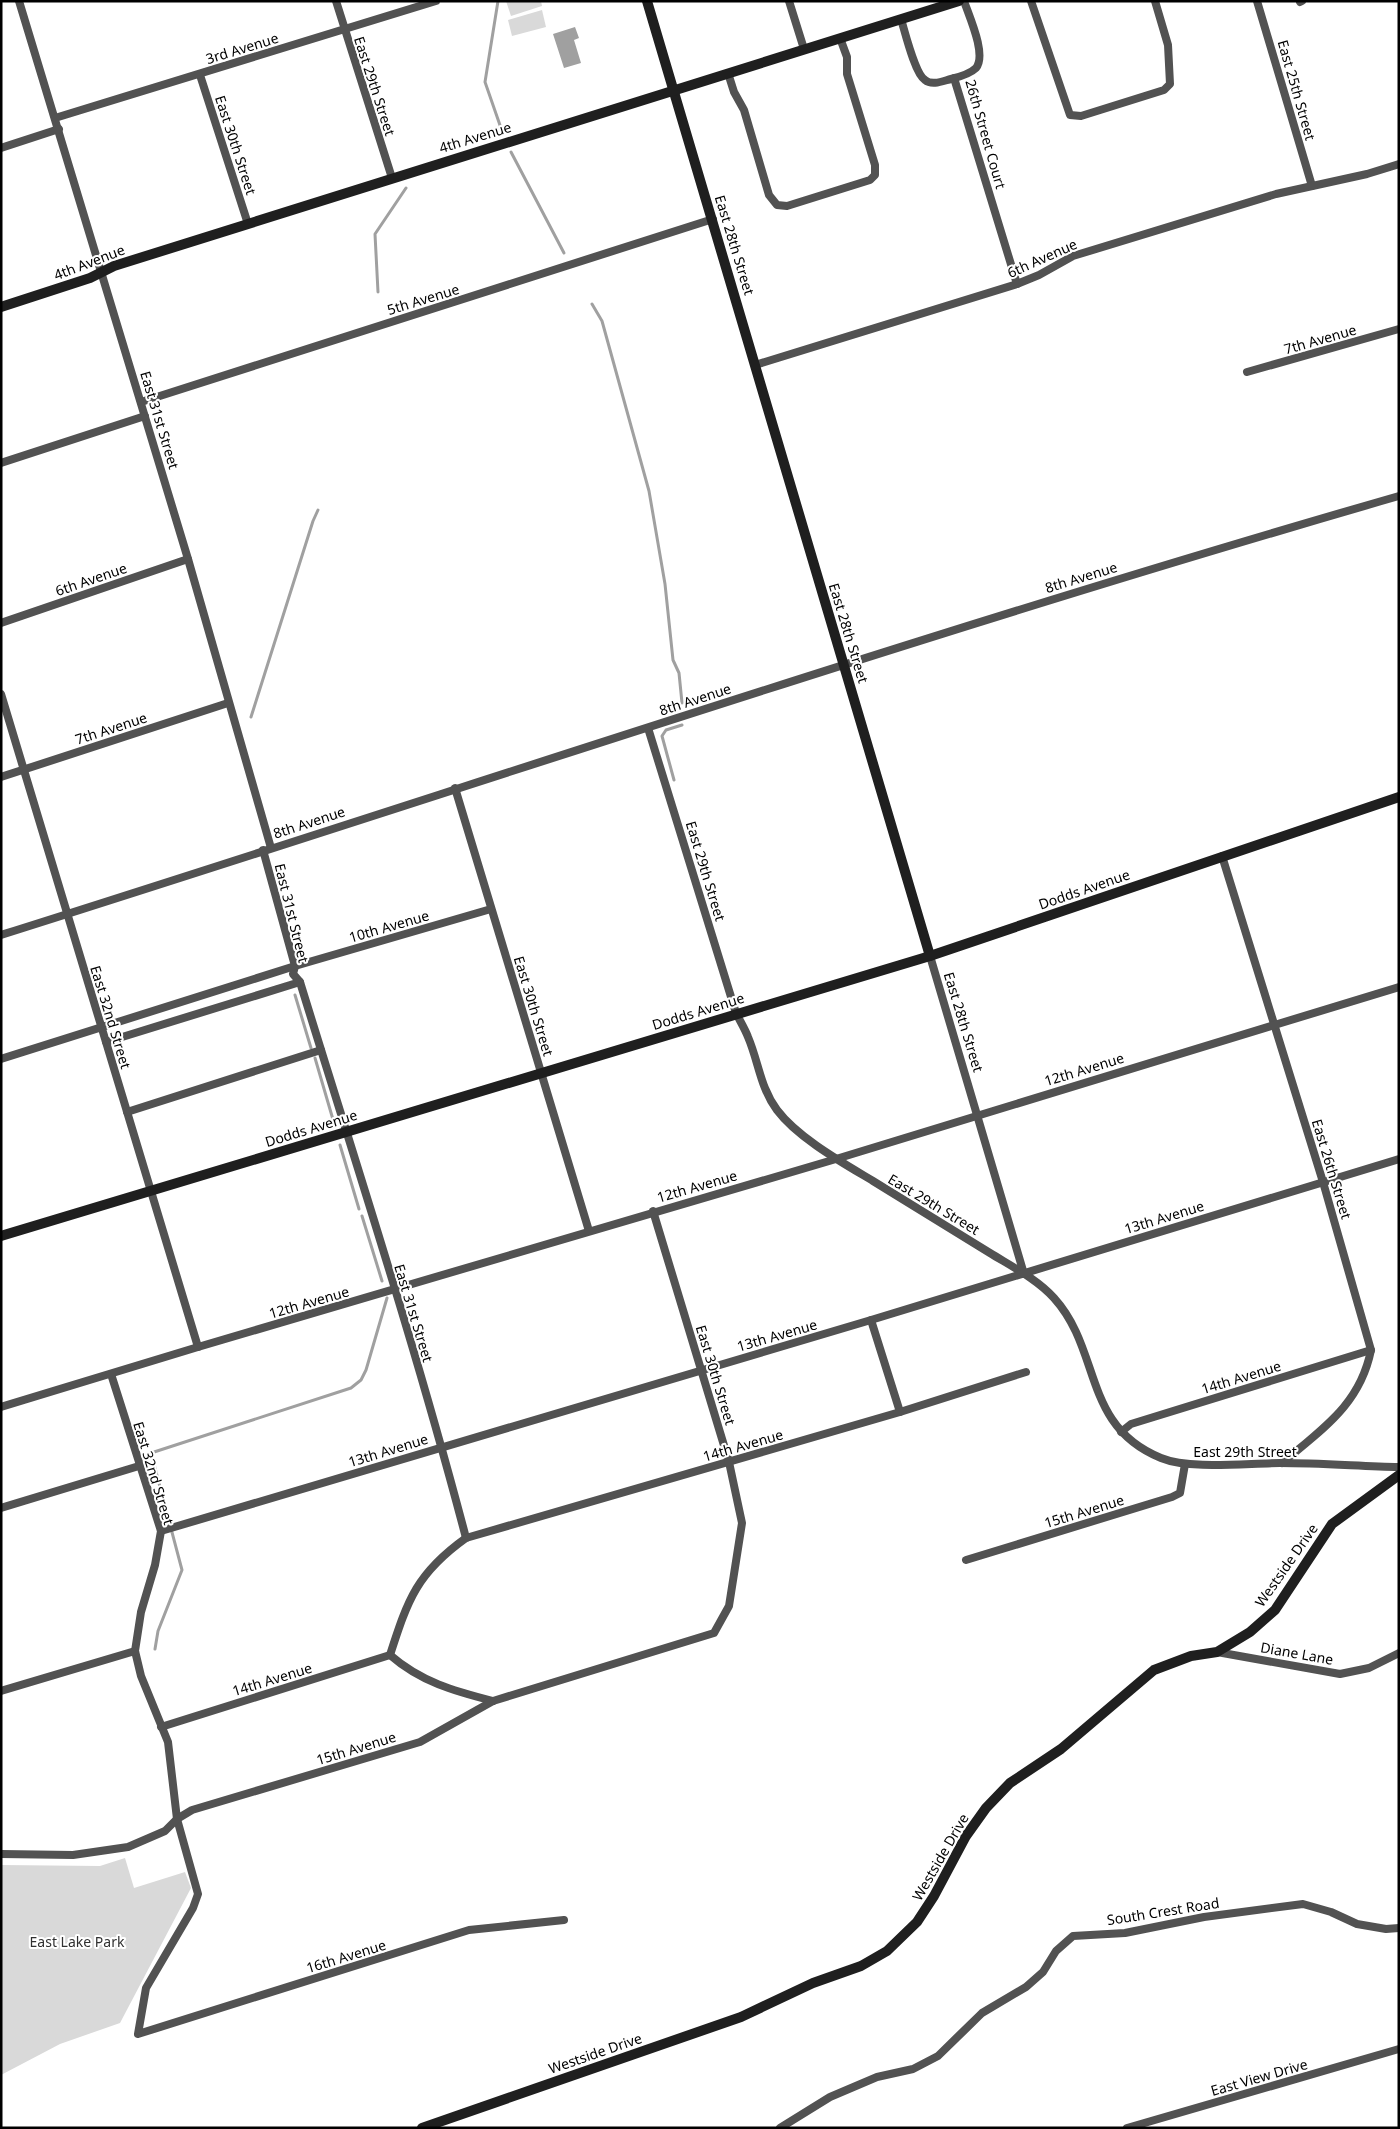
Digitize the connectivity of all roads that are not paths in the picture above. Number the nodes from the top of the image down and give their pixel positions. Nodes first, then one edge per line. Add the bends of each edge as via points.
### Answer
1 (19, 1) edge
2 (336, 1) edge
3 (436, 1) edge
4 (647, 1) edge
5 (789, 1) edge
6 (959, 1) edge
7 (964, 1) edge
8 (1031, 1) edge
9 (1155, 1) edge
10 (1257, 1) edge
11 (932, 5) edge
12 (901, 19) junction
13 (344, 30) junction
14 (840, 38) junction
15 (804, 49) junction
16 (728, 72) junction
17 (200, 75) junction
18 (954, 78) junction
19 (674, 89) junction
20 (55, 118) junction
21 (59, 130) junction
22 (1, 148) edge
23 (1399, 164) edge
24 (392, 178) junction
25 (1312, 186) junction
26 (713, 219) junction
27 (248, 224) junction
28 (103, 272) junction
29 (1017, 284) junction
30 (1, 307) edge
31 (1399, 329) edge
32 (755, 365) junction
33 (1247, 372) dead end
34 (141, 402) junction
35 (145, 416) junction
36 (1, 463) edge
37 (1399, 496) edge
38 (188, 559) junction
39 (1, 623) edge
40 (844, 664) junction
41 (1, 694) edge
42 (228, 704) junction
43 (648, 728) junction
44 (23, 770) junction
45 (1, 777) edge
46 (455, 788) junction
47 (1399, 797) edge
48 (271, 848) junction
49 (262, 850) junction
50 (1222, 856) junction
51 (491, 909) junction
52 (67, 914) junction
53 (1, 935) edge
54 (930, 956) junction
55 (295, 966) junction
56 (300, 982) junction
57 (1399, 987) edge
58 (736, 1013) junction
59 (1274, 1025) junction
60 (101, 1028) junction
61 (106, 1042) junction
62 (321, 1050) junction
63 (1, 1059) edge
64 (542, 1073) junction
65 (127, 1112) junction
66 (978, 1115) junction
67 (346, 1132) junction
68 (836, 1159) junction
69 (1399, 1159) edge
70 (1323, 1182) junction
71 (150, 1192) junction
72 (653, 1211) junction
73 (589, 1231) junction
74 (1, 1236) edge
75 (1024, 1274) junction
76 (394, 1290) junction
77 (871, 1320) junction
78 (198, 1346) junction
79 (1371, 1350) junction
80 (701, 1370) junction
81 (1026, 1372) dead end
82 (112, 1374) junction
83 (2, 1405) edge
84 (900, 1412) junction
85 (1121, 1432) junction
86 (442, 1447) junction
87 (730, 1462) junction
88 (1282, 1463) junction
89 (1185, 1464) junction
90 (139, 1466) junction
91 (1399, 1467) edge
92 (1399, 1475) edge
93 (1, 1508) edge
94 (161, 1531) junction
95 (466, 1538) junction
96 (966, 1560) dead end
97 (714, 1633) joint
98 (135, 1651) junction
99 (1217, 1652) junction
100 (1399, 1653) edge
101 (390, 1655) junction
102 (1, 1691) edge
103 (493, 1701) junction
104 (161, 1727) junction
105 (177, 1819) junction
106 (1, 1854) edge
107 (564, 1920) dead end
108 (1399, 1928) edge
109 (138, 2034) joint
110 (1399, 2049) edge
111 (422, 2128) edge
112 (780, 2128) edge
113 (1127, 2128) edge

1 - 20 street, East 31st Street
2 - 13 street, East 29th Street
3 - 13 street, 3rd Avenue
4 - 19 street, East 28th Street
5 - 15 street
6 - 11 street, 4th Avenue
7 - 18 street, 26th Street Court via 979,48 977,67
8 - 9 street via 1070,115 1081,116 1164,90 1170,84 1168,45
10 - 25 street, East 25th Street
11 - 12 street, 4th Avenue
12 - 14 street, 4th Avenue
12 - 18 street via 924,80 932,83
13 - 17 street, 3rd Avenue
13 - 24 street, East 29th Street
14 - 15 street, 4th Avenue
14 - 16 street via 847,57 846,74 875,164 875,175 870,180 787,206 777,205 769,195 744,110
15 - 16 street, 4th Avenue
16 - 19 street, 4th Avenue
17 - 20 street, 3rd Avenue
17 - 27 street, East 30th Street
18 - 29 street, 26th Street Court
19 - 24 street, 4th Avenue
19 - 26 street, East 28th Street
20 - 21 street, East 31st Street
21 - 22 street
21 - 28 street, East 31st Street
23 - 25 street, 6th Avenue
24 - 27 street, 4th Avenue
25 - 29 street, 6th Avenue via 1073,256 1039,276
26 - 32 street, East 28th Street
26 - 34 street, 5th Avenue
27 - 28 street, 4th Avenue
28 - 30 street, 4th Avenue
28 - 34 street, East 31st Street
29 - 32 street, 6th Avenue
31 - 33 street, 7th Avenue
32 - 40 street, East 28th Street
34 - 35 street, East 31st Street
35 - 36 street
35 - 38 street, East 31st Street
37 - 40 street, 8th Avenue
38 - 39 street, 6th Avenue
38 - 42 street, East 31st Street
40 - 43 street, 8th Avenue
40 - 54 street, East 28th Street
41 - 44 street, East 32nd Street
42 - 44 street, 7th Avenue
42 - 48 street, East 31st Street
43 - 46 street, 8th Avenue
43 - 58 street, East 29th Street
44 - 45 street, 7th Avenue
44 - 52 street, East 32nd Street
46 - 48 street, 8th Avenue
46 - 51 street, East 30th Street
47 - 50 street, Dodds Avenue
48 - 49 street, 8th Avenue
49 - 52 street, 8th Avenue
49 - 55 street, East 31st Street
50 - 54 street, Dodds Avenue
50 - 59 street, East 26th Street
51 - 55 street, 10th Avenue
51 - 64 street, East 30th Street
52 - 53 street, 8th Avenue
52 - 60 street, East 32nd Street
54 - 58 street, Dodds Avenue
54 - 66 street, East 28th Street
55 - 56 street, East 31st Street via 293,974
55 - 60 street, 10th Avenue
56 - 61 street
56 - 62 street, East 31st Street
57 - 59 street, 12th Avenue
58 - 64 street, Dodds Avenue
58 - 68 street, East 29th Street via 749,1038 766,1093 778,1112
59 - 66 street, 12th Avenue
59 - 70 street, East 26th Street
60 - 61 street, East 32nd Street
60 - 63 street
61 - 65 street, East 32nd Street
62 - 65 street
62 - 67 street, East 31st Street
64 - 67 street, Dodds Avenue
64 - 73 street, East 30th Street
65 - 71 street, East 32nd Street
66 - 68 street, 12th Avenue
66 - 75 street, East 28th Street
67 - 71 street, Dodds Avenue
67 - 76 street, East 31st Street
68 - 72 street, 12th Avenue
68 - 75 street, East 29th Street
69 - 70 street, 13th Avenue
70 - 75 street, 13th Avenue
70 - 79 street, East 26th Street
71 - 74 street, Dodds Avenue
71 - 78 street, East 32nd Street
72 - 73 street, 12th Avenue
72 - 80 street, East 30th Street
73 - 76 street, 12th Avenue
75 - 77 street, 13th Avenue
75 - 85 street, East 29th Street via 1054,1298 1074,1327 1107,1413
76 - 78 street, 12th Avenue
76 - 86 street, East 31st Street
77 - 80 street, 13th Avenue
77 - 84 street
78 - 82 street, 12th Avenue
79 - 85 street, 14th Avenue via 1131,1424
79 - 88 street, East 26th Street via 1367,1370 1344,1410
80 - 86 street, 13th Avenue
80 - 87 street, East 30th Street
81 - 84 street, 14th Avenue
82 - 83 street, 12th Avenue
82 - 90 street, East 32nd Street
84 - 87 street, 14th Avenue
85 - 89 street, East 29th Street via 1130,1441 1163,1459
86 - 94 street, 13th Avenue
86 - 95 street, East 31st Street
87 - 95 street, 14th Avenue
87 - 97 street, East 30th Street via 742,1523 729,1606
88 - 89 street, East 29th Street
88 - 91 street, East 29th Street
89 - 96 street, 15th Avenue via 1180,1492 1172,1497
90 - 93 street
90 - 94 street, East 32nd Street
92 - 99 street, Westside Drive via 1332,1524 1275,1610 1250,1632
94 - 98 street, East 32nd Street via 155,1565 140,1612
95 - 101 street via 441,1556 421,1580 404,1610
97 - 103 street, 15th Avenue
98 - 102 street
98 - 104 street, East 32nd Street
99 - 100 street, Diane Lane via 1340,1674 1369,1668
99 - 111 street, Westside Drive via 1191,1656 1154,1670 1074,1738 1010,1783 966,1836 917,1922 887,1951 861,1966 813,1983 741,2017
101 - 103 street via 407,1670 447,1689
101 - 104 street, 14th Avenue
103 - 105 street, 15th Avenue via 420,1742 192,1810
104 - 105 street, East 32nd Street via 168,1742
105 - 106 street, 15th Avenue via 165,1831 128,1847 73,1855
105 - 109 street, East 32nd Street via 198,1894 194,1908 146,1988
107 - 109 street, 16th Avenue via 469,1930
108 - 112 street, South Crest Road via 1357,1924 1303,1904 1204,1917 1125,1933 1073,1936 1056,1951 1038,1977 982,2013 938,2056 913,2069 877,2077 830,2097
110 - 113 street, East View Drive

